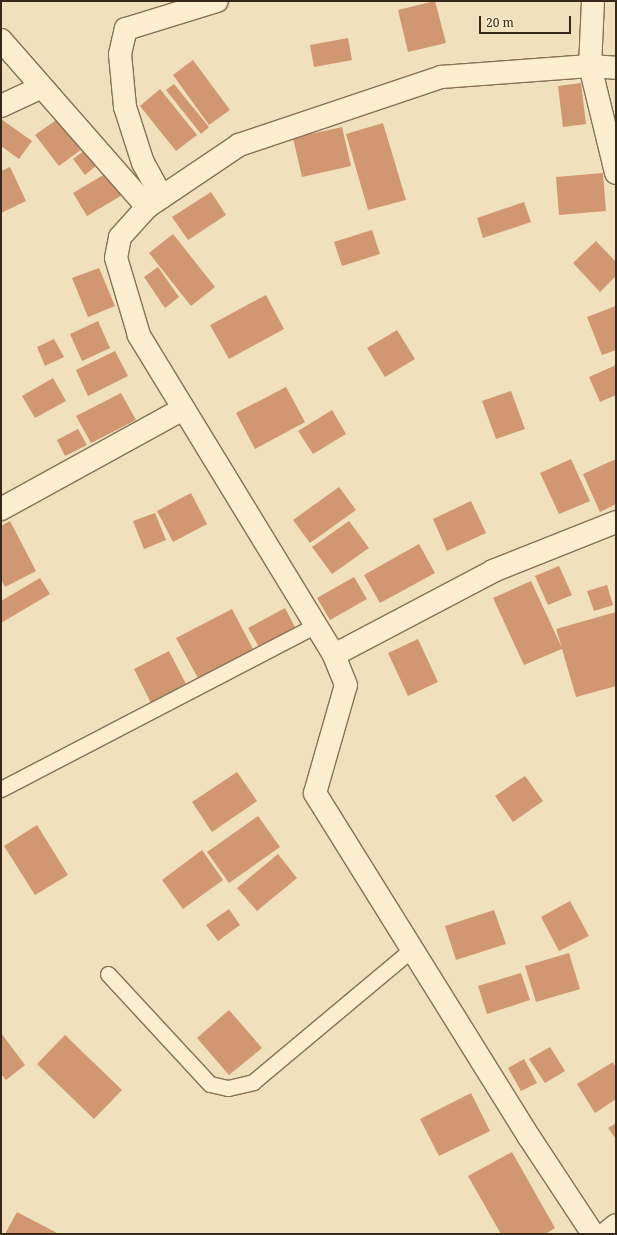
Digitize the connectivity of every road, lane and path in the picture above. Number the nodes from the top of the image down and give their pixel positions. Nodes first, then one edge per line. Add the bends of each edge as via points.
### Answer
1 (217, 1) edge
2 (593, 1) edge
3 (1, 40) edge
4 (590, 66) junction
5 (616, 68) edge
6 (42, 86) junction
7 (1, 106) edge
8 (616, 173) edge
9 (154, 202) junction
10 (183, 409) junction
11 (1, 509) edge
12 (616, 522) edge
13 (314, 626) junction
14 (334, 655) junction
15 (1, 789) edge
16 (412, 949) junction
17 (108, 974) dead end
18 (616, 1225) edge
19 (593, 1234) edge
20 (605, 1234) edge

1 - 9 street via 126,29 120,54 125,107
2 - 4 street
3 - 6 street
4 - 5 street
4 - 8 street
4 - 9 street via 441,77 239,145
6 - 7 street
6 - 9 street
9 - 10 street via 120,237 116,258 139,335
10 - 11 street
10 - 13 street
12 - 14 street via 493,571
13 - 14 street
13 - 15 lane
14 - 16 street via 346,685 315,793
16 - 17 lane via 253,1082 228,1088 210,1084
16 - 19 street
18 - 20 street

